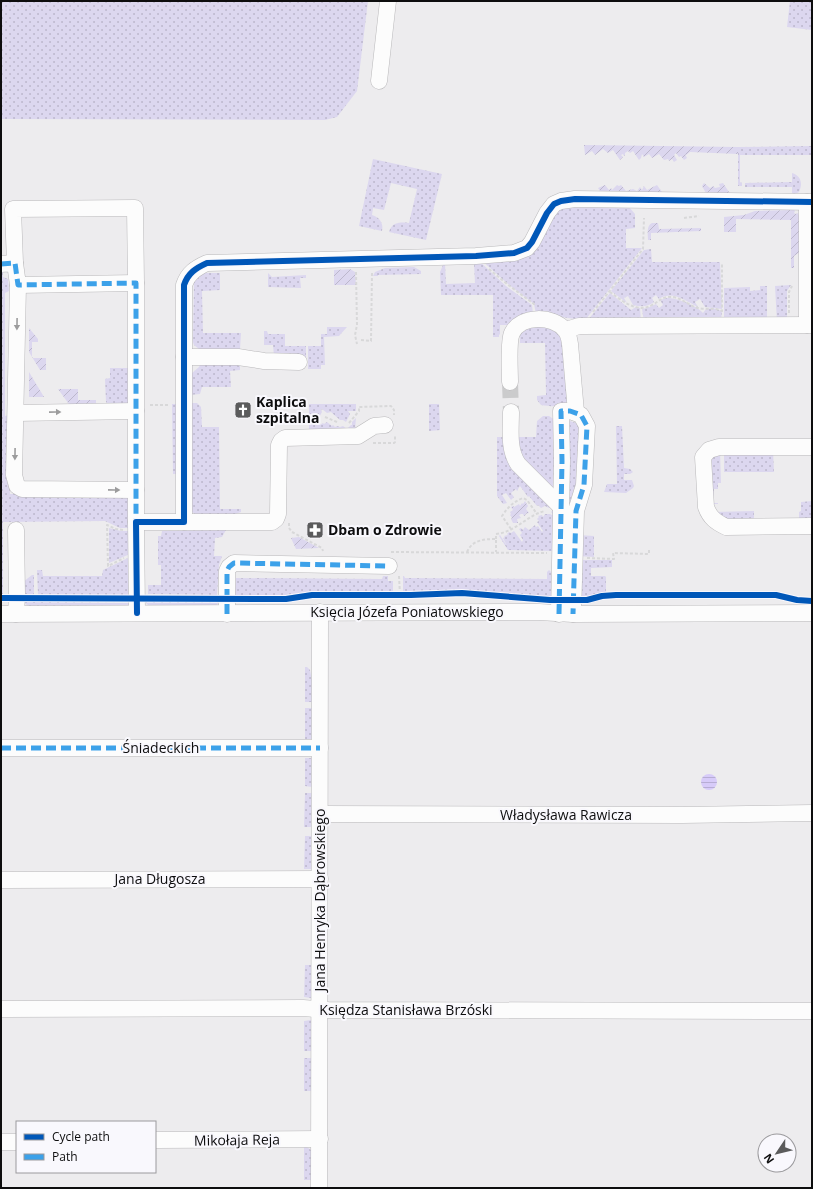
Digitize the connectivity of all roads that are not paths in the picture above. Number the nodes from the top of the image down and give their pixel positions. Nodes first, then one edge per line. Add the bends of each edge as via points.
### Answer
1 (388, 1) edge
2 (379, 81) dead end
3 (810, 202) edge
4 (8, 263) edge
5 (136, 283) junction
6 (18, 285) junction
7 (809, 325) edge
8 (566, 330) junction
9 (184, 357) junction
10 (299, 362) dead end
11 (510, 382) tunnel mouth
12 (141, 409) junction
13 (510, 412) tunnel mouth
14 (576, 412) junction
15 (16, 413) junction
16 (391, 424) road end
17 (812, 447) edge
18 (136, 490) junction
19 (559, 505) junction
20 (184, 522) junction
21 (136, 526) junction
22 (812, 526) edge
23 (16, 530) dead end
24 (390, 566) dead end
25 (320, 612) junction
26 (137, 613) junction
27 (812, 613) edge
28 (8, 614) edge
29 (228, 614) junction
30 (566, 614) junction
31 (1, 748) edge
32 (320, 748) junction
33 (812, 813) edge
34 (320, 814) junction
35 (320, 879) junction
36 (1, 880) edge
37 (1, 1009) edge
38 (319, 1010) junction
39 (812, 1011) edge
40 (320, 1139) junction
41 (156, 1140) edge
42 (1, 1142) edge
43 (16, 1142) edge
44 (319, 1188) edge

1 - 2 street
3 - 7 street
3 - 9 street via 575,199 554,204 547,212 532,242 527,248 514,254 207,263 192,271 184,285
4 - 5 street via 13,209 135,208
4 - 6 street
5 - 6 street
5 - 12 street
6 -> 15 street
7 - 8 street via 579,326
8 - 11 street via 544,319 528,320 516,327 511,337
8 - 14 street via 570,344
9 - 10 street via 238,357
9 - 20 street
15 -> 12 street
12 - 18 street
13 - 19 street via 511,448 514,459
14 - 19 street via 561,411 562,461
14 - 30 street via 581,415 586,426 584,485 576,511 574,559
15 -> 18 street via 14,475 19,488
16 - 20 street via 374,426 358,436 285,438 281,441 278,514 272,522
17 - 22 street via 719,447 709,450 703,458 706,507 708,514 716,522 726,526
18 - 21 street
19 - 30 street
20 - 21 street
21 - 26 street
23 - 28 street via 17,595
24 - 29 street via 234,563 227,571
25 - 29 street, Księcia Józefa Poniatowskiego
25 - 30 street, Księcia Józefa Poniatowskiego
25 - 32 street, Jana Henryka Dąbrowskiego
26 - 28 street, Księcia Józefa Poniatowskiego
26 - 29 street, Księcia Józefa Poniatowskiego
27 - 30 street, Księcia Józefa Poniatowskiego
31 - 32 street, Śniadeckich
32 - 34 street, Jana Henryka Dąbrowskiego
33 - 34 street, Władysława Rawicza
34 - 35 street, Jana Henryka Dąbrowskiego
35 - 36 street, Jana Długosza
35 - 38 street, Jana Henryka Dąbrowskiego
37 - 38 street, Księdza Stanisława Brzóski
38 - 39 street, Księdza Stanisława Brzóski
38 - 40 street, Jana Henryka Dąbrowskiego
40 - 41 street, Mikołaja Reja
40 - 44 street, Jana Henryka Dąbrowskiego
42 - 43 street

